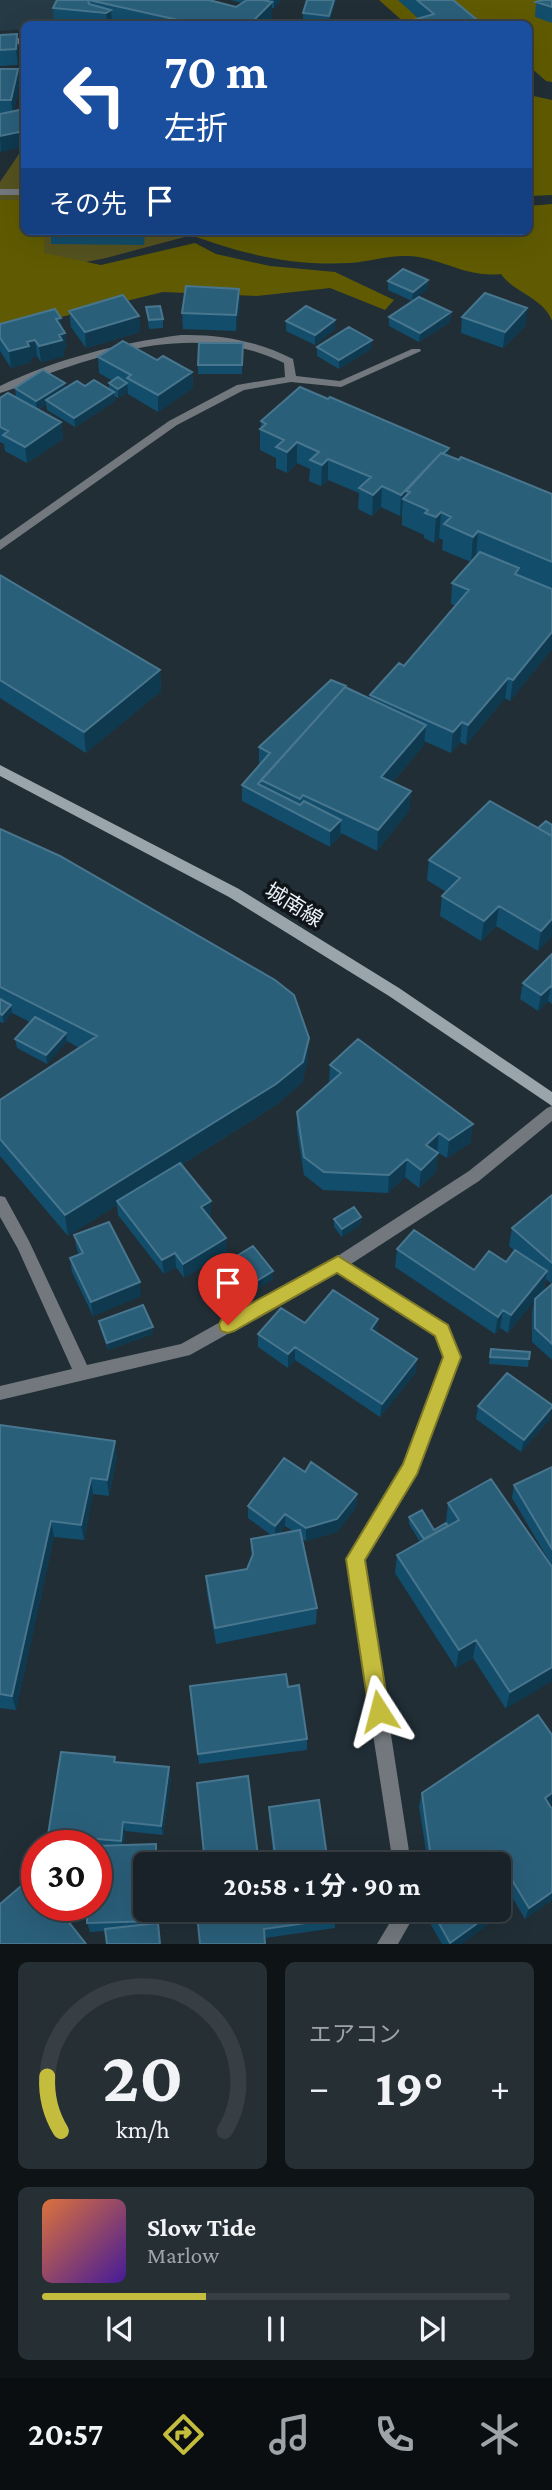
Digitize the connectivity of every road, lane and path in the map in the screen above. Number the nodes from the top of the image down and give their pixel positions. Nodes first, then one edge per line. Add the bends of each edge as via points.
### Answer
1 (21, 41) edge
2 (0, 42) edge
3 (0, 192) edge
4 (21, 192) edge
5 (416, 351) dead end
6 (291, 379) junction
7 (0, 390) edge
8 (0, 546) edge
9 (0, 770) edge
10 (552, 1100) edge
11 (552, 1112) edge
12 (0, 1202) edge
13 (338, 1264) junction
14 (82, 1373) junction
15 (0, 1393) edge
16 (400, 1852) edge
17 (401, 1922) edge
18 (387, 1944) edge

1 - 2 street
3 - 4 street
5 - 6 street via 341,384
6 - 7 street via 289,361 264,347 199,337 153,343 47,369
6 - 8 street via 241,387 173,423
9 - 10 street, 城南線 via 234,893 394,992
11 - 13 street via 474,1175
12 - 14 street
13 - 14 street via 184,1350
13 - 16 street via 442,1331 452,1357 411,1468 355,1559
14 - 15 street
17 - 18 street

